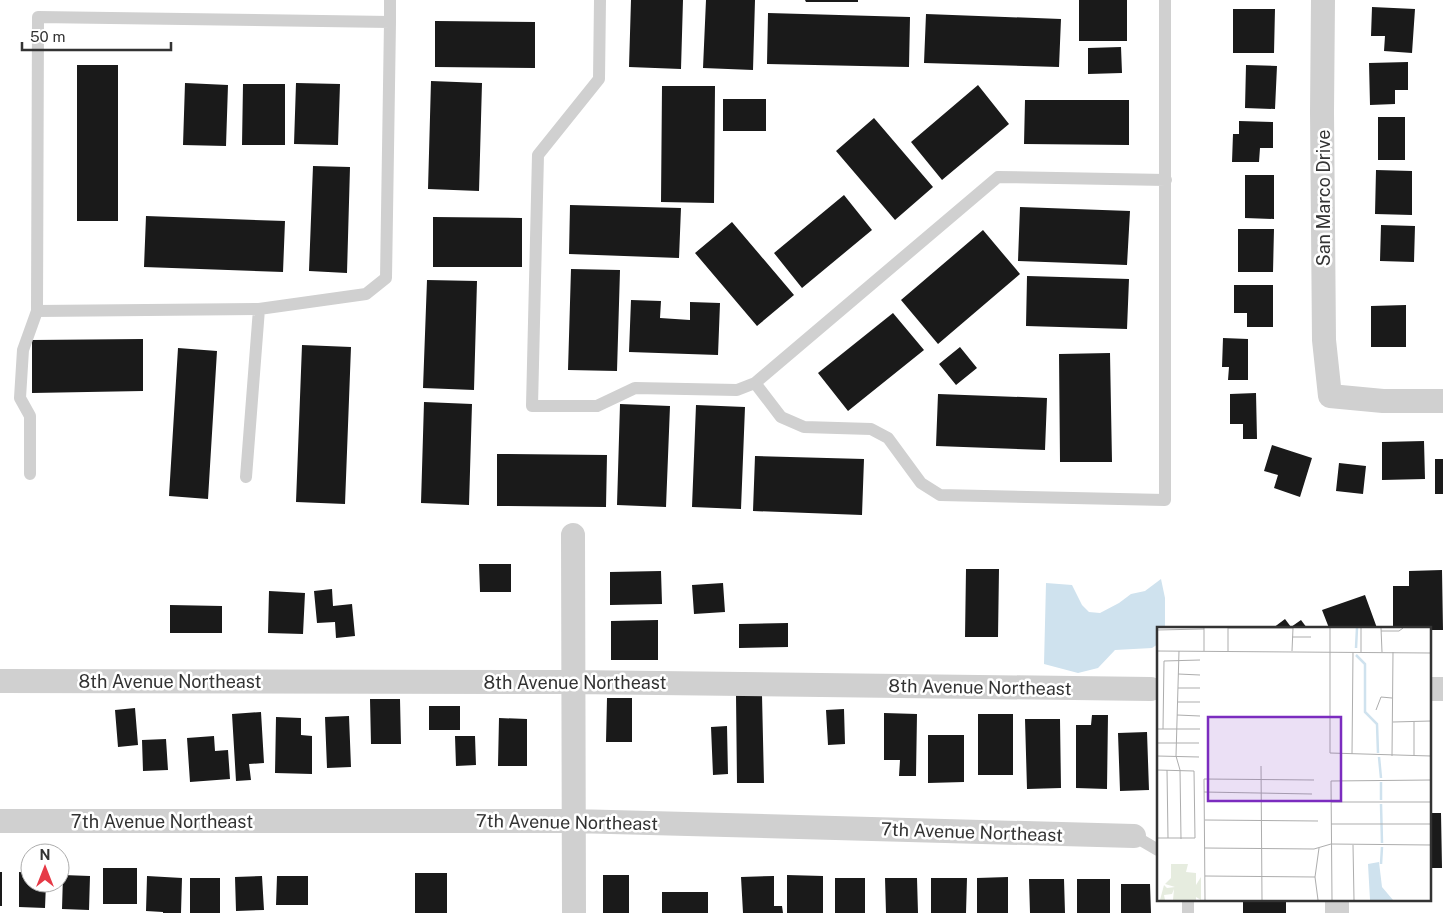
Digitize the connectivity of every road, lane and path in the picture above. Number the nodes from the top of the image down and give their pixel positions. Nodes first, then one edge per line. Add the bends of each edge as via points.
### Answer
1 (390, 0) edge
2 (600, 0) edge
3 (1165, 0) edge
4 (1323, 0) edge
5 (390, 22) junction
6 (1166, 180) junction
7 (259, 309) junction
8 (37, 311) junction
9 (755, 383) junction
10 (1443, 401) edge
11 (30, 474) dead end
12 (246, 477) dead end
13 (573, 535) dead end
14 (0, 681) edge
15 (573, 682) junction
16 (1151, 689) dead end
17 (1430, 689) edge
18 (1443, 689) edge
19 (0, 821) edge
20 (573, 821) junction
21 (1134, 836) joint
22 (1157, 849) edge
23 (1188, 900) edge
24 (1337, 900) edge
25 (574, 913) edge
26 (1188, 913) edge
27 (1337, 913) edge

1 - 5 lane
2 - 9 lane via 599,79 538,155 532,406 598,406 635,388 737,390
3 - 6 lane
4 - 10 street, San Marco Drive via 1324,340 1330,396 1383,402
5 - 7 lane via 386,278 366,294
5 - 8 lane via 38,17
6 - 9 lane via 998,178
6 - 9 lane via 1165,500 940,495 921,483 888,438 871,429 804,427 781,417
7 - 8 lane
7 - 12 lane
8 - 11 lane via 23,350 20,398 30,416
13 - 15 street
14 - 15 street, 8th Avenue Northeast
15 - 16 street, 8th Avenue Northeast
15 - 20 street
17 - 18 street
19 - 20 street, 7th Avenue Northeast
20 - 21 street, 7th Avenue Northeast
20 - 25 street
21 - 22 lane
23 - 26 lane
24 - 27 street

